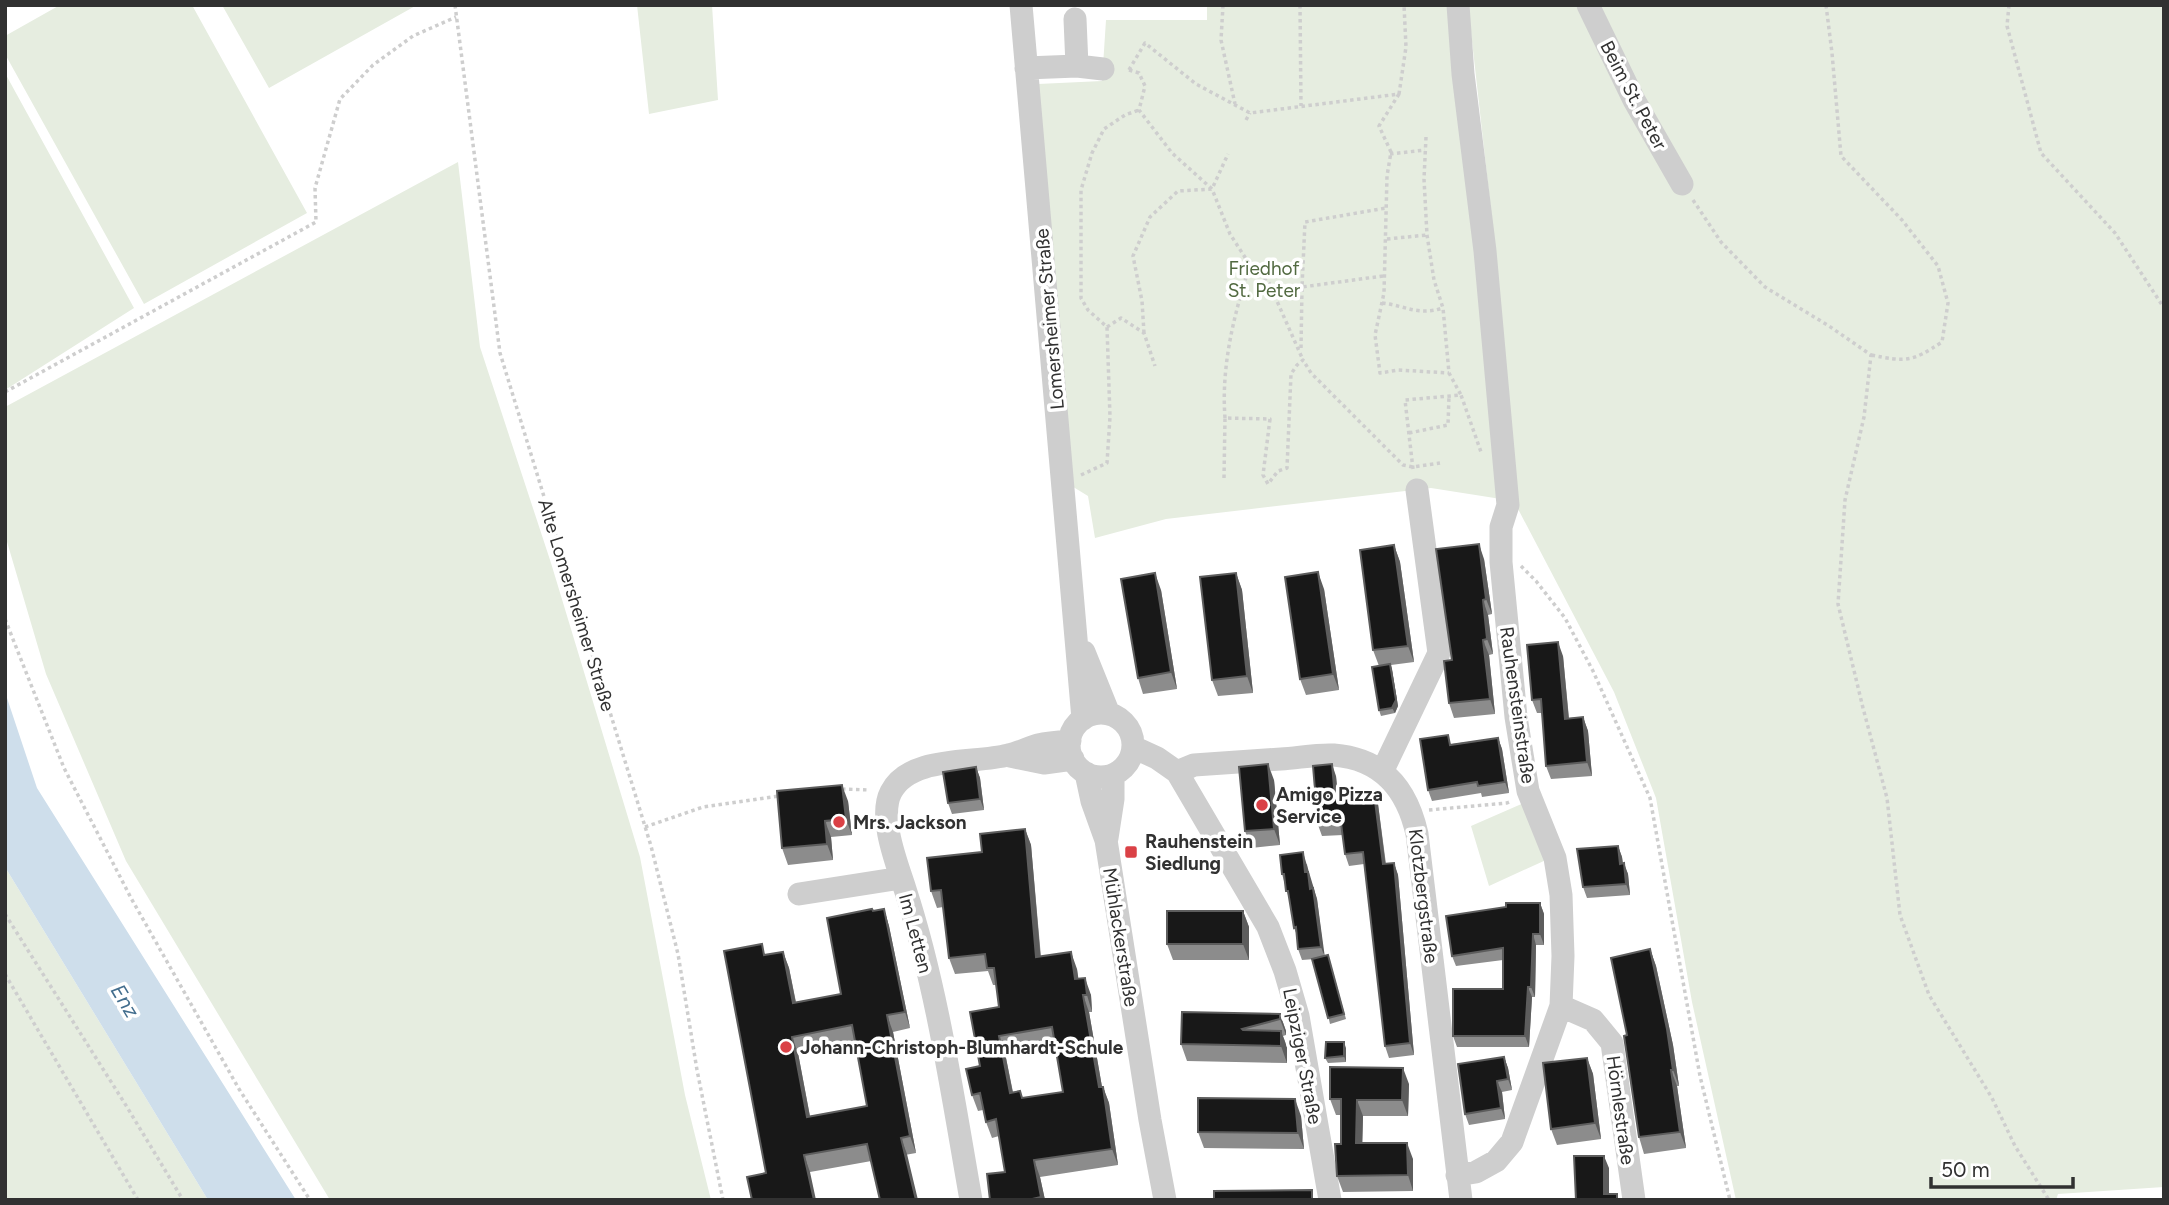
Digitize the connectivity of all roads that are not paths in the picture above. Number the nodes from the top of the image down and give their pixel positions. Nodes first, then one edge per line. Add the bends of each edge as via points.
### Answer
1 (1021, 5) edge
2 (1458, 5) edge
3 (1588, 5) edge
4 (1075, 19) dead end
5 (1077, 66) junction
6 (1026, 68) junction
7 (1103, 69) road end
8 (1682, 184) road end
9 (1417, 490) road end
10 (1077, 633) junction
11 (1109, 714) junction
12 (1083, 719) junction
13 (1133, 747) junction
14 (1076, 758) junction
15 (1177, 772) junction
16 (1382, 772) junction
17 (1113, 775) junction
18 (1106, 840) junction
19 (901, 878) junction
20 (799, 894) dead end
21 (1561, 1006) junction
22 (1457, 1175) junction
23 (971, 1200) edge
24 (1165, 1200) edge
25 (1330, 1200) edge
26 (1461, 1200) edge
27 (1634, 1200) edge

1 - 6 street, Lomersheimer Straße
2 - 21 street, Rauhensteinstraße via 1508,505 1501,527 1501,562 1516,718 1528,791 1555,858 1561,894
3 - 8 street, Beim St. Peter
4 - 5 street
5 - 6 street
5 - 7 street
6 - 10 street, Lomersheimer Straße
9 - 16 street via 1438,653
10 - 11 street, Lomersheimer Straße
10 - 12 street, Lomersheimer Straße
11 - 12 street
11 - 13 street via 1130,730
12 - 14 street via 1077,725
13 - 15 street
13 - 17 street via 1128,764
14 - 17 street via 1095,776
14 - 18 street, Mühlackerstraße
14 - 19 street, Im Letten via 1041,744 1007,756 930,765 905,776 891,790 886,809
15 - 16 street via 1194,765 1334,755 1363,760
15 - 25 street, Leipziger Straße via 1268,926 1285,971 1298,1016
16 - 22 street, Klotzbergstraße via 1399,788 1413,812 1418,834
17 - 18 street, Mühlackerstraße
18 - 24 street, Mühlackerstraße
19 - 20 street
19 - 23 street, Im Letten via 918,931
21 - 22 street, Rauhensteinstraße via 1512,1142 1496,1161 1476,1172
21 - 27 street, Hörnlestraße via 1593,1020 1612,1043
22 - 26 street, Klotzbergstraße

